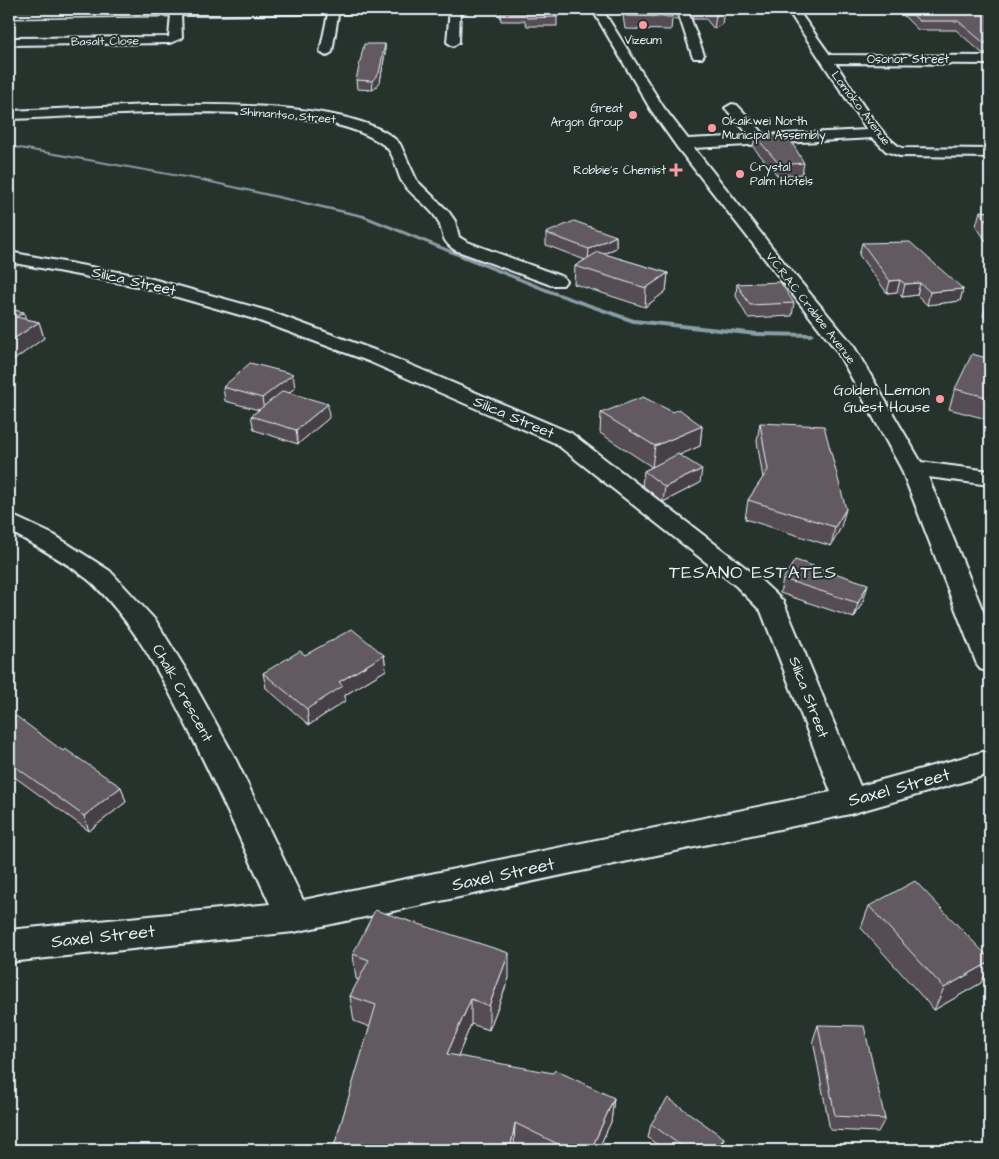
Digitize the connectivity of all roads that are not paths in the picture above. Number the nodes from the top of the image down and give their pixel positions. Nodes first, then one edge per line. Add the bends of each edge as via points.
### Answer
1 (456, 9) edge
2 (597, 9) edge
3 (682, 9) edge
4 (792, 9) edge
5 (334, 10) edge
6 (156, 11) edge
7 (176, 14) junction
8 (9, 15) edge
9 (9, 42) edge
10 (453, 42) dead end
11 (326, 52) dead end
12 (698, 55) dead end
13 (825, 59) junction
14 (990, 60) edge
15 (732, 108) dead end
16 (9, 115) edge
17 (878, 134) junction
18 (761, 140) junction
19 (682, 144) junction
20 (990, 153) edge
21 (9, 257) edge
22 (557, 281) dead end
23 (913, 468) junction
24 (990, 478) edge
25 (9, 522) edge
26 (990, 662) edge
27 (990, 762) edge
28 (850, 802) junction
29 (294, 917) junction
30 (9, 946) edge

1 - 5 street
1 - 10 street
2 - 19 street, V.C.R.A.C Crabbe Avenue
3 - 12 street
4 - 13 street, Lomoko Avenue
5 - 7 street
5 - 11 street
6 - 7 street
6 - 8 street
7 - 9 street, Basalt Close via 176,38 170,40
13 - 14 street, Osonor Street
13 - 17 street, Lomoko Avenue
15 - 18 street
16 - 22 street, Shimantso Street via 229,110 290,113 352,122 390,142 413,186 447,222 452,240
17 - 18 street
17 - 20 street, Lomoko Avenue via 891,148 900,152
18 - 19 street
19 - 23 street, V.C.R.A.C Crabbe Avenue via 846,349
21 - 28 street, Silica Street via 145,282 261,315 384,361 564,438 745,580 773,607
23 - 24 street
23 - 26 street, V.C.R.A.C Crabbe Avenue
25 - 29 street, Chalk Crescent via 45,540 101,577 146,628 218,756
27 - 28 street, Saxel Street
28 - 29 street, Saxel Street
29 - 30 street, Saxel Street

